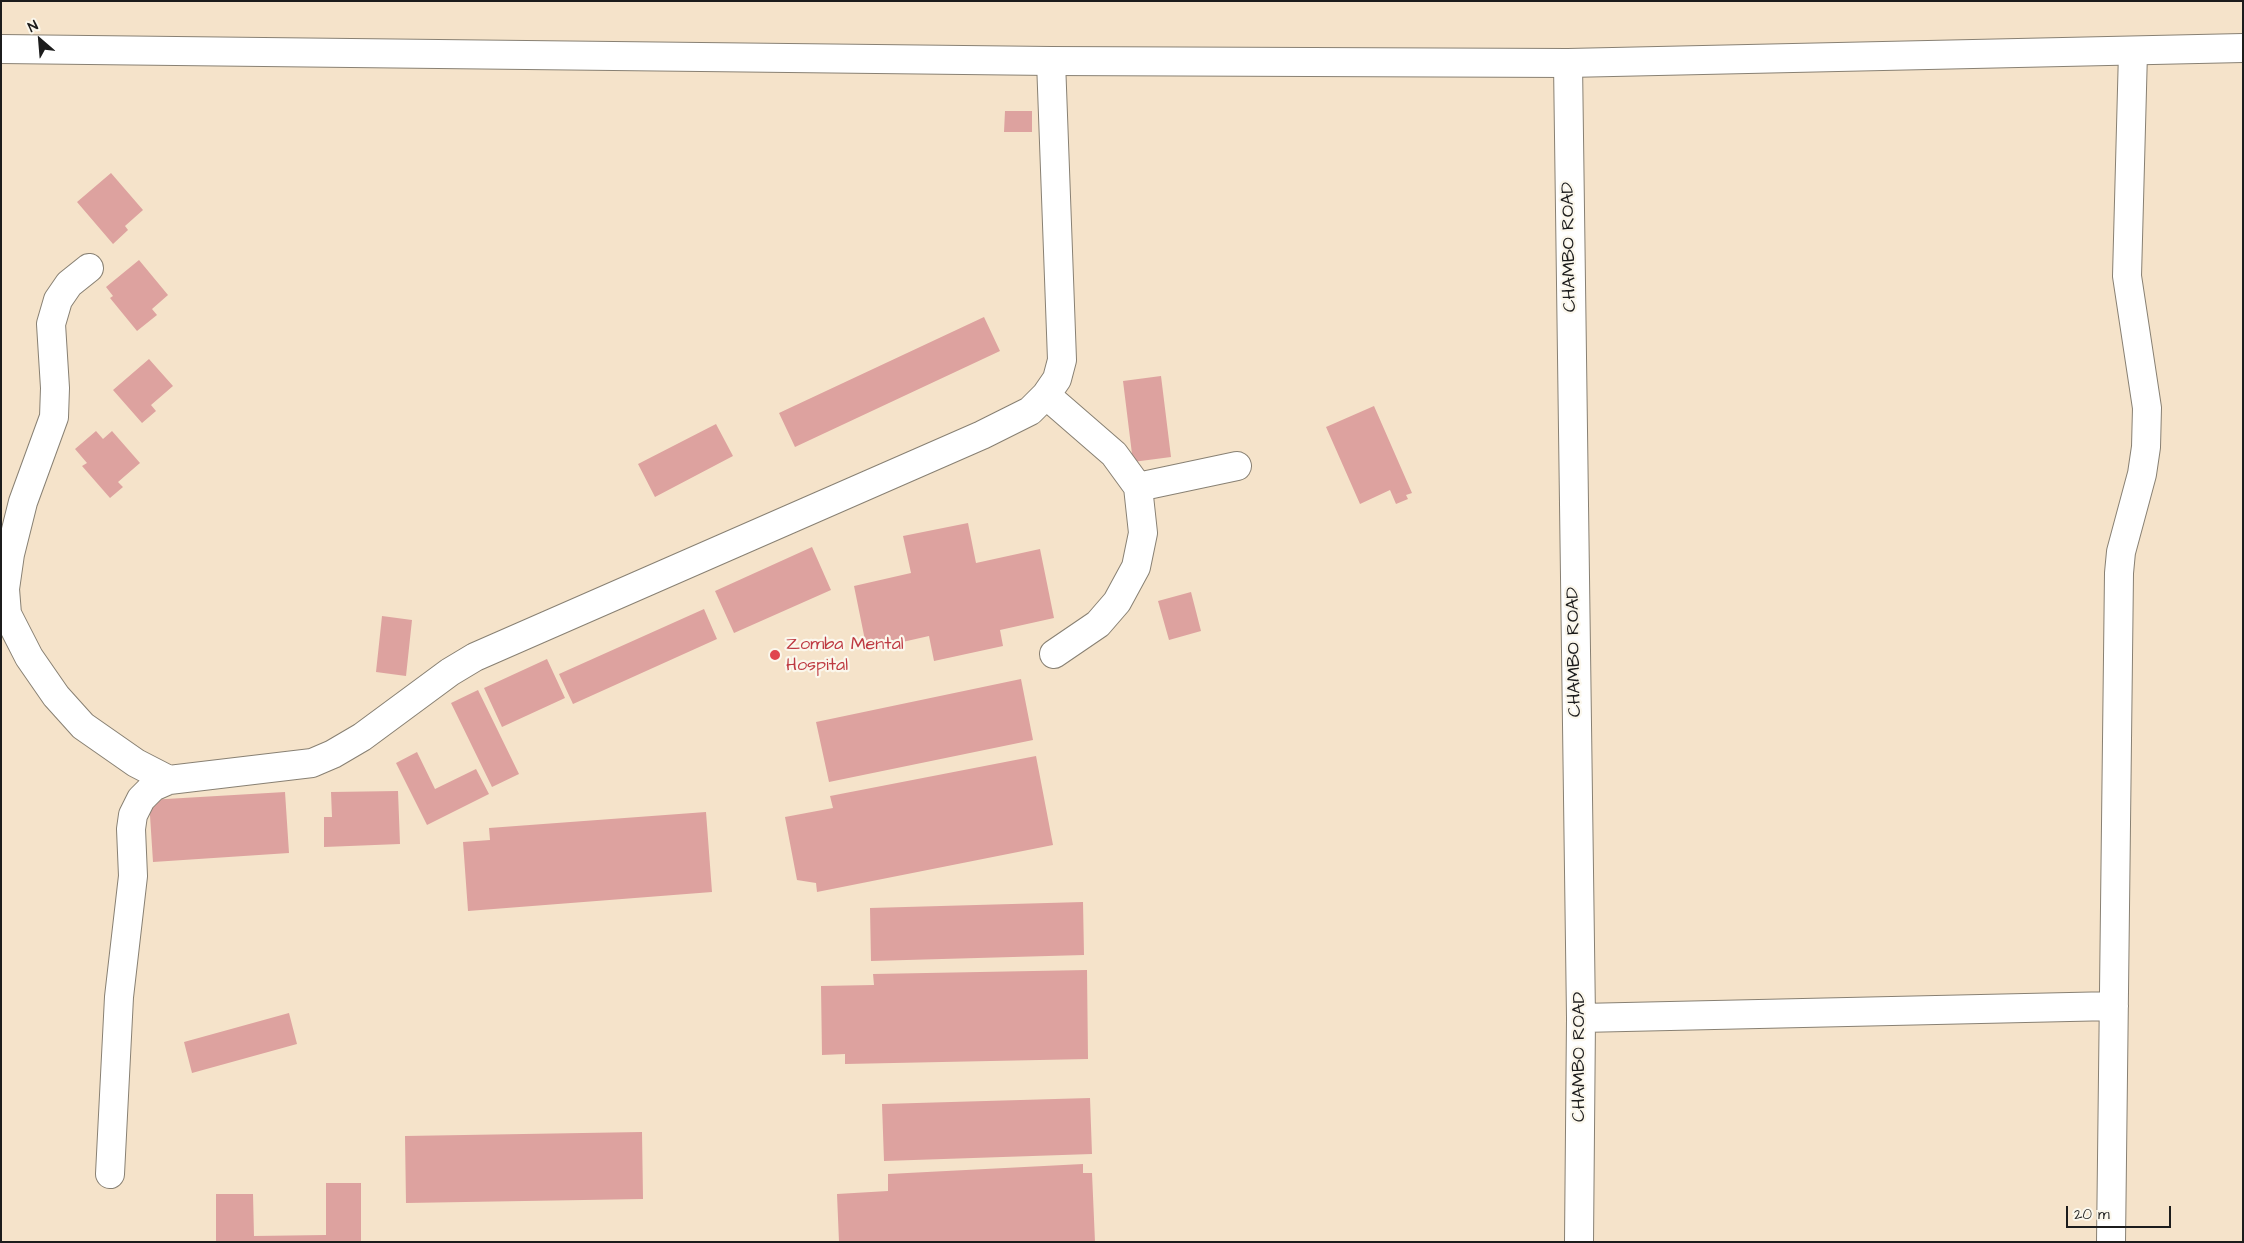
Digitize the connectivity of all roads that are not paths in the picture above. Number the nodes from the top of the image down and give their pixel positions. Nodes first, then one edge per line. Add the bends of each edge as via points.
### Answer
1 (2243, 48) edge
2 (1, 50) edge
3 (2133, 52) junction
4 (1051, 61) junction
5 (1568, 63) junction
6 (88, 268) dead end
7 (1046, 396) junction
8 (1237, 466) dead end
9 (1138, 487) junction
10 (1054, 654) dead end
11 (169, 780) junction
12 (2114, 1006) junction
13 (1581, 1018) junction
14 (110, 1174) dead end
15 (1578, 1242) edge
16 (2111, 1242) edge

1 - 3 street
2 - 4 street
3 - 5 street
3 - 12 street via 2127,276 2147,408 2142,474 2121,552
4 - 5 street
4 - 7 street via 1062,360 1057,379
5 - 13 street, CHAMBO ROAD
6 - 11 street via 69,284 58,300 51,324 56,388 54,417 23,502 10,554 5,589 7,614 50,689 83,726 136,763
7 - 9 street via 1114,454
7 - 11 street via 1030,411 982,435 475,657 334,754 312,763
8 - 9 street
9 - 10 street via 1143,533 1136,567 1117,602 1098,624
11 - 14 street via 153,786 133,814 132,876 119,997
12 - 13 street
12 - 16 street
13 - 15 street, CHAMBO ROAD

